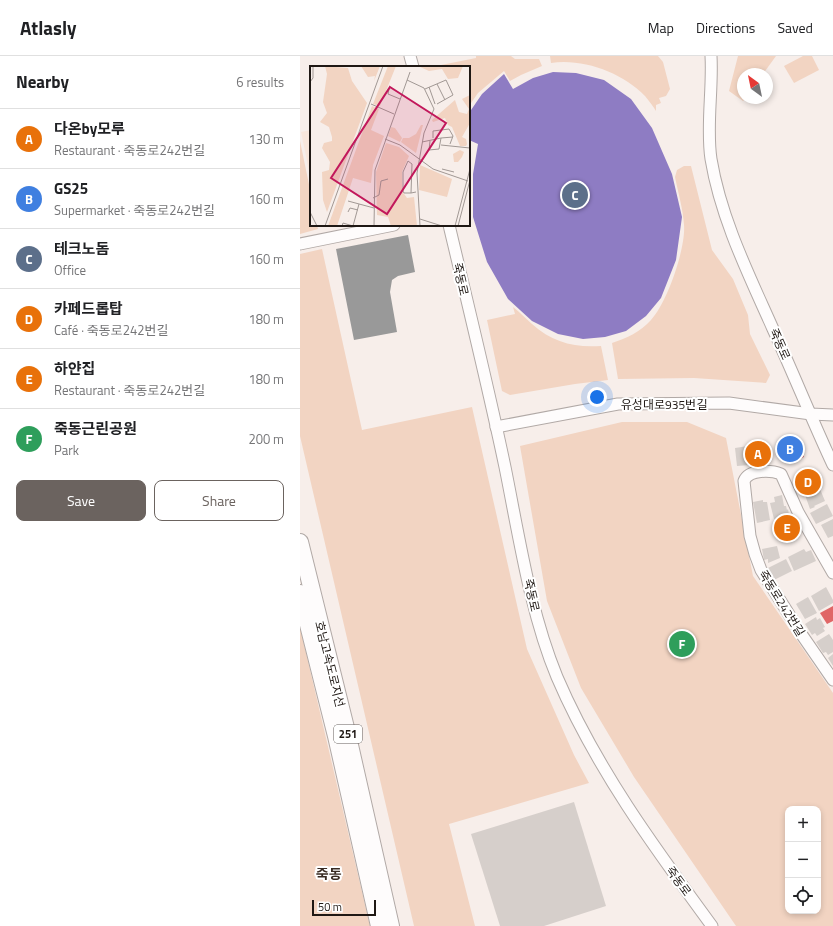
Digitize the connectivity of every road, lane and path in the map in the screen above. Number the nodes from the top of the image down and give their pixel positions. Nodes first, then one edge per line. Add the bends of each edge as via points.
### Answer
1 (410, 56) edge
2 (711, 56) edge
3 (413, 66) edge
4 (389, 226) edge
5 (449, 226) edge
6 (300, 244) edge
7 (811, 414) junction
8 (833, 415) edge
9 (496, 427) junction
10 (833, 465) edge
11 (300, 542) edge
12 (833, 573) edge
13 (300, 593) edge
14 (833, 680) edge
15 (379, 926) edge
16 (391, 926) edge
17 (712, 926) edge

1 - 3 street
2 - 7 street, 죽동로 via 710,157 715,181 744,262
4 - 6 street
5 - 9 street, 죽동로
7 - 8 street, 유성대로935번길
7 - 9 street, 유성대로935번길 via 729,403 618,404
7 - 10 street, 죽동로
9 - 17 street, 죽동로 via 534,610 557,677 595,754 626,804
11 - 16 highway, 호남고속도로지선 / 251
12 - 14 street, 죽동로242번길 via 798,512 781,474 772,471 745,477 750,536 761,570
13 - 15 highway, 호남고속도로지선 / 251 via 336,736

